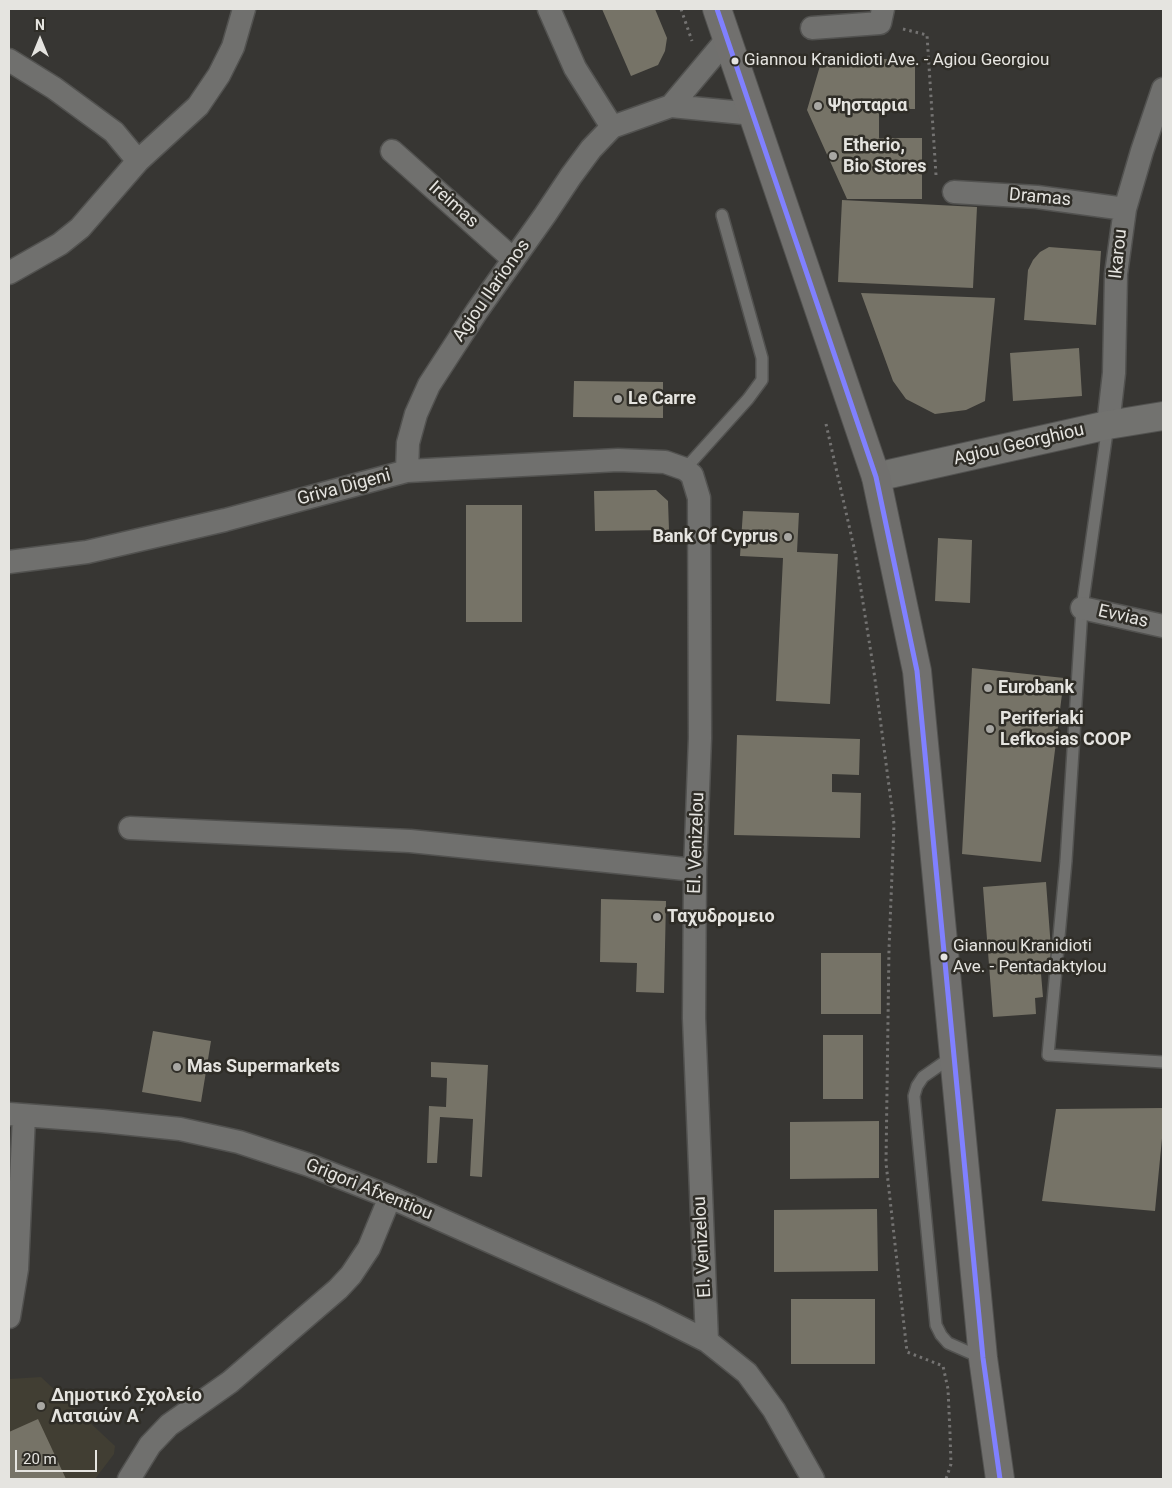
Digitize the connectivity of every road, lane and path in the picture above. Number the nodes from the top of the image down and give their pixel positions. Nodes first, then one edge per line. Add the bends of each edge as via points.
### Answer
1 (244, 9) edge
2 (549, 9) edge
3 (681, 9) edge
4 (717, 9) edge
5 (882, 16) edge
6 (812, 28) dead end
7 (728, 38) junction
8 (9, 60) edge
9 (701, 70) junction
10 (1163, 89) edge
11 (671, 106) junction
12 (754, 114) junction
13 (612, 127) junction
14 (392, 151) dead end
15 (138, 161) junction
16 (954, 192) joint
17 (1125, 209) junction
18 (722, 216) dead end
19 (513, 259) junction
20 (9, 273) edge
21 (1163, 416) edge
22 (825, 419) dead end
23 (1108, 425) junction
24 (685, 468) junction
25 (407, 471) junction
26 (876, 477) junction
27 (9, 562) edge
28 (1082, 608) junction
29 (1163, 626) edge
30 (130, 828) dead end
31 (695, 870) junction
32 (954, 1055) junction
33 (1163, 1062) edge
34 (16, 1115) edge
35 (390, 1197) junction
36 (9, 1317) edge
37 (707, 1341) junction
38 (983, 1358) junction
39 (129, 1479) edge
40 (813, 1479) edge
41 (946, 1479) edge
42 (1000, 1479) edge

1 - 15 street via 233,47 219,76 198,106
2 - 13 street via 575,68
3 - 9 path
4 - 7 main road
5 - 6 street
5 - 16 path via 928,35 935,174
7 - 9 street
7 - 12 main road
8 - 15 street via 114,132
9 - 11 street
10 - 17 street, Ikarou
11 - 12 street
11 - 13 street
12 - 26 main road
13 - 19 street, Agiou Ilarionos via 571,176
14 - 19 street, Ireimas
15 - 20 street via 80,228 60,244
16 - 17 street, Dramas via 1036,197
17 - 23 street, Ikarou via 1116,274 1114,373
18 - 24 lane via 762,358 762,380
19 - 25 street, Agiou Ilarionos via 429,385 410,436
21 - 23 main road, Agiou Georghiou
22 - 41 path via 855,552 894,824 886,1163 907,1352 943,1366 948,1389 951,1464
23 - 26 main road, Agiou Georghiou
23 - 28 lane
24 - 25 street, Griva Digeni via 665,462 618,460
24 - 31 street, El. Venizelou via 692,475 699,498 700,738
25 - 27 street, Griva Digeni via 225,520 87,552
26 - 32 main road via 917,671
28 - 29 street, Evvias
28 - 33 lane via 1066,861 1048,1055
30 - 31 street via 410,841
31 - 37 street, El. Venizelou via 694,1018
32 - 38 main road
32 - 38 lane via 923,1077 914,1096 934,1306 936,1325 948,1343
34 - 35 street, Grigori Afxentiou via 180,1129 239,1142
34 - 36 street via 17,1269
35 - 37 street, Grigori Afxentiou
35 - 39 street via 375,1236 351,1275 317,1309 230,1382 169,1425 150,1445
37 - 40 street, Grigori Afxentiou via 747,1373 774,1410
38 - 42 main road

